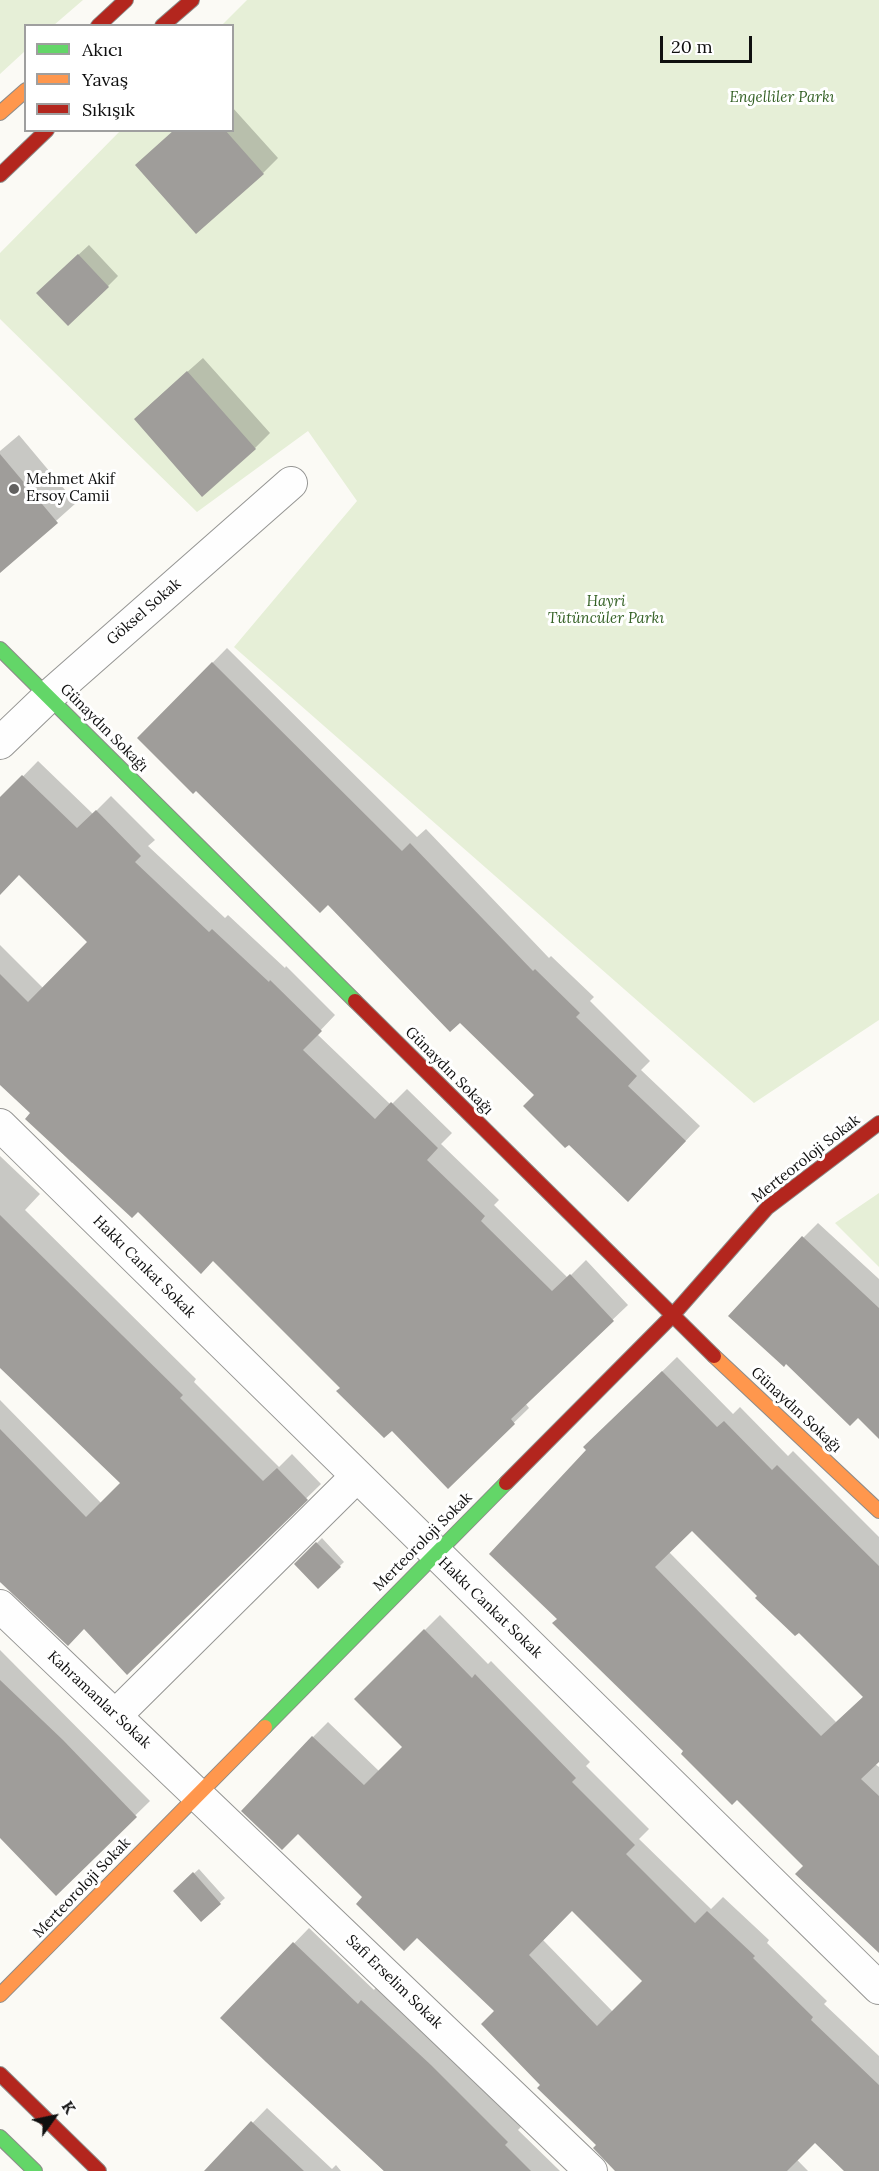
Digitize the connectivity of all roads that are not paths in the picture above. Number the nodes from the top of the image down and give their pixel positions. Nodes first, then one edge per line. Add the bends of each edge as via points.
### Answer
1 (126, 0) edge
2 (192, 0) edge
3 (100, 24) edge
4 (164, 24) edge
5 (24, 92) edge
6 (0, 113) edge
7 (45, 132) edge
8 (0, 175) edge
9 (291, 483) dead end
10 (0, 649) edge
11 (49, 696) junction
12 (0, 743) edge
13 (879, 1123) edge
14 (0, 1125) edge
15 (672, 1316) junction
16 (356, 1477) junction
17 (879, 1511) edge
18 (435, 1554) junction
19 (0, 1606) edge
20 (116, 1716) junction
21 (198, 1794) junction
22 (879, 1988) edge
23 (0, 1995) edge
24 (0, 2074) edge
25 (0, 2137) edge
26 (35, 2171) edge
27 (99, 2171) edge
28 (591, 2171) edge

1 - 3 street
2 - 4 street
5 - 6 street
7 - 8 street
9 - 11 street, Göksel Sokak
10 - 11 street, Günaydın Sokağı
11 - 12 street, Göksel Sokak
11 - 15 street, Günaydın Sokağı
13 - 15 street, Merteoroloji Sokak via 767,1208
14 - 16 street, Hakkı Cankat Sokak
15 - 17 street, Günaydın Sokağı
15 - 18 street, Merteoroloji Sokak
16 - 18 street, Hakkı Cankat Sokak
16 - 20 street
18 - 21 street, Merteoroloji Sokak
18 - 22 street, Hakkı Cankat Sokak
19 - 20 street, Kahramanlar Sokak
20 - 21 street, Kahramanlar Sokak
21 - 23 street, Merteoroloji Sokak
21 - 28 street, Safi Erselim Sokak
24 - 27 street
25 - 26 street

